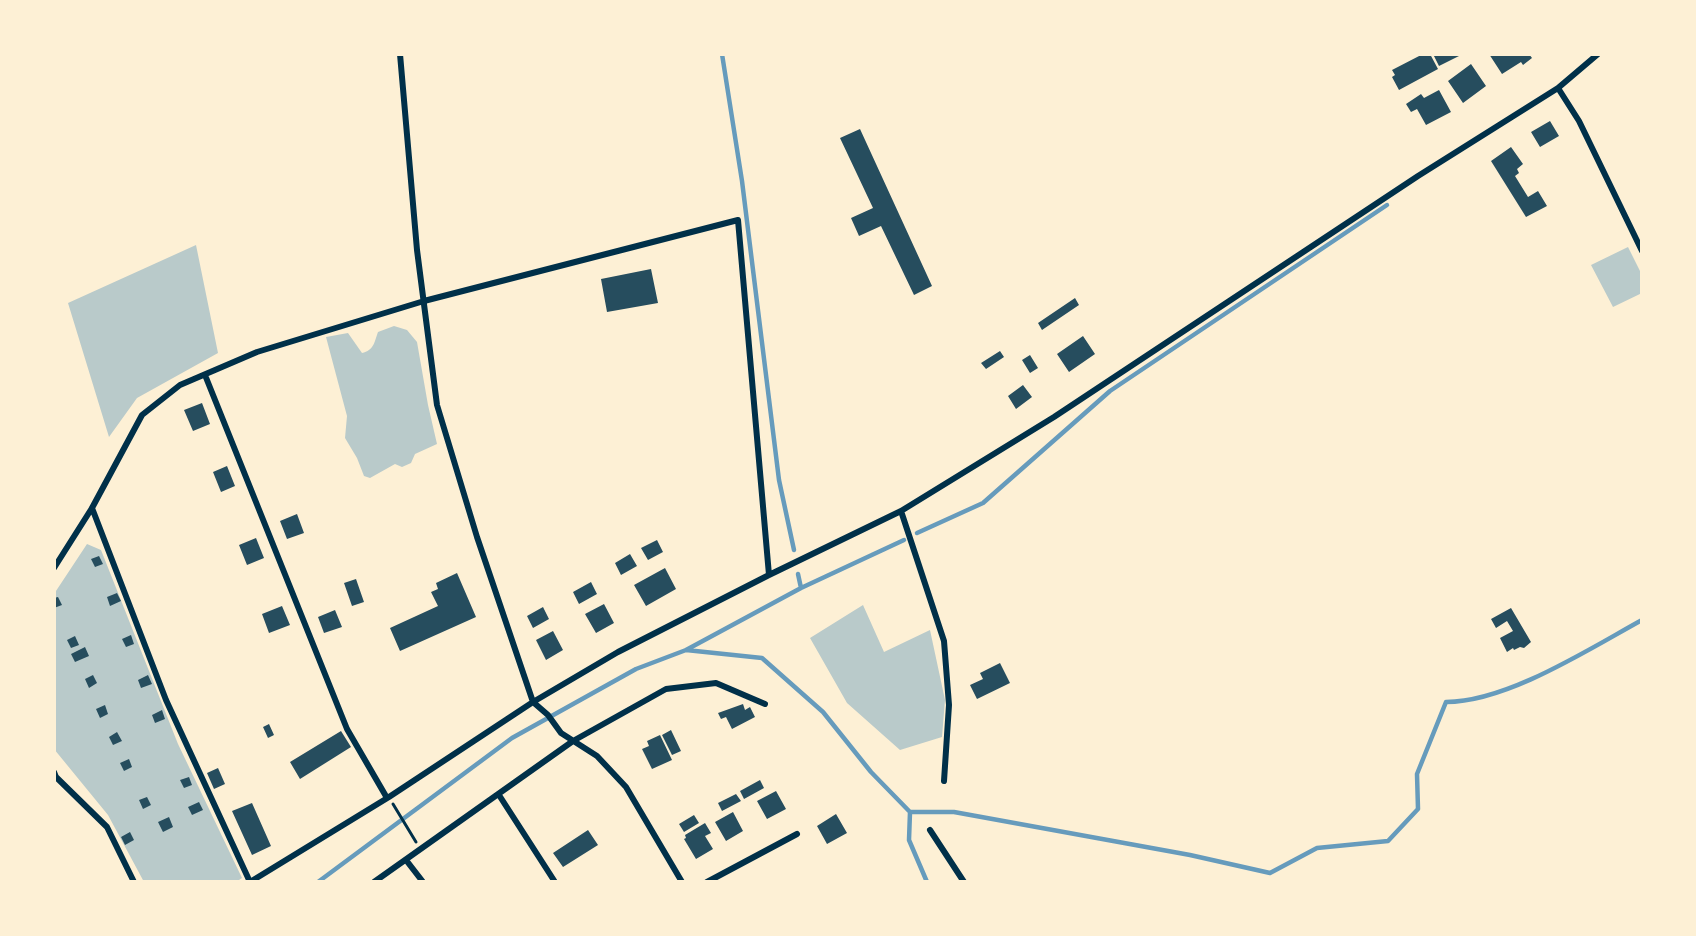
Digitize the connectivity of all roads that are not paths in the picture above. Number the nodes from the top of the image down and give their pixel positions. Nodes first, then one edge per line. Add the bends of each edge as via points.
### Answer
1 (400, 54) edge
2 (1598, 54) edge
3 (1558, 88) junction
4 (1642, 250) edge
5 (424, 301) junction
6 (206, 375) junction
7 (92, 508) junction
8 (901, 511) junction
9 (54, 568) edge
10 (769, 575) junction
11 (533, 702) junction
12 (765, 704) dead end
13 (573, 741) junction
14 (54, 772) edge
15 (944, 781) dead end
16 (499, 795) junction
17 (387, 798) junction
18 (930, 830) dead end
19 (797, 834) dead end
20 (406, 860) junction
21 (134, 882) edge
22 (250, 882) edge
23 (374, 882) edge
24 (423, 882) edge
25 (555, 882) edge
26 (682, 882) edge
27 (706, 882) edge
28 (964, 882) edge

1 - 5 street
2 - 3 street
3 - 4 street via 1579,121
3 - 8 street via 1054,417
5 - 6 street via 257,352
5 - 10 street via 738,220
5 - 11 street via 437,405
6 - 7 street via 180,385 142,415
6 - 17 street via 347,729
7 - 9 street
7 - 22 street via 165,700
8 - 10 street
8 - 15 street via 944,641 949,705
10 - 11 street via 618,652
11 - 13 street
11 - 17 street
12 - 13 street via 716,683 666,689
13 - 16 street
13 - 26 street via 597,756 626,787
14 - 21 street via 107,827
16 - 20 street
16 - 25 street
17 - 22 street
18 - 28 street
19 - 27 street
20 - 23 street
20 - 24 street

